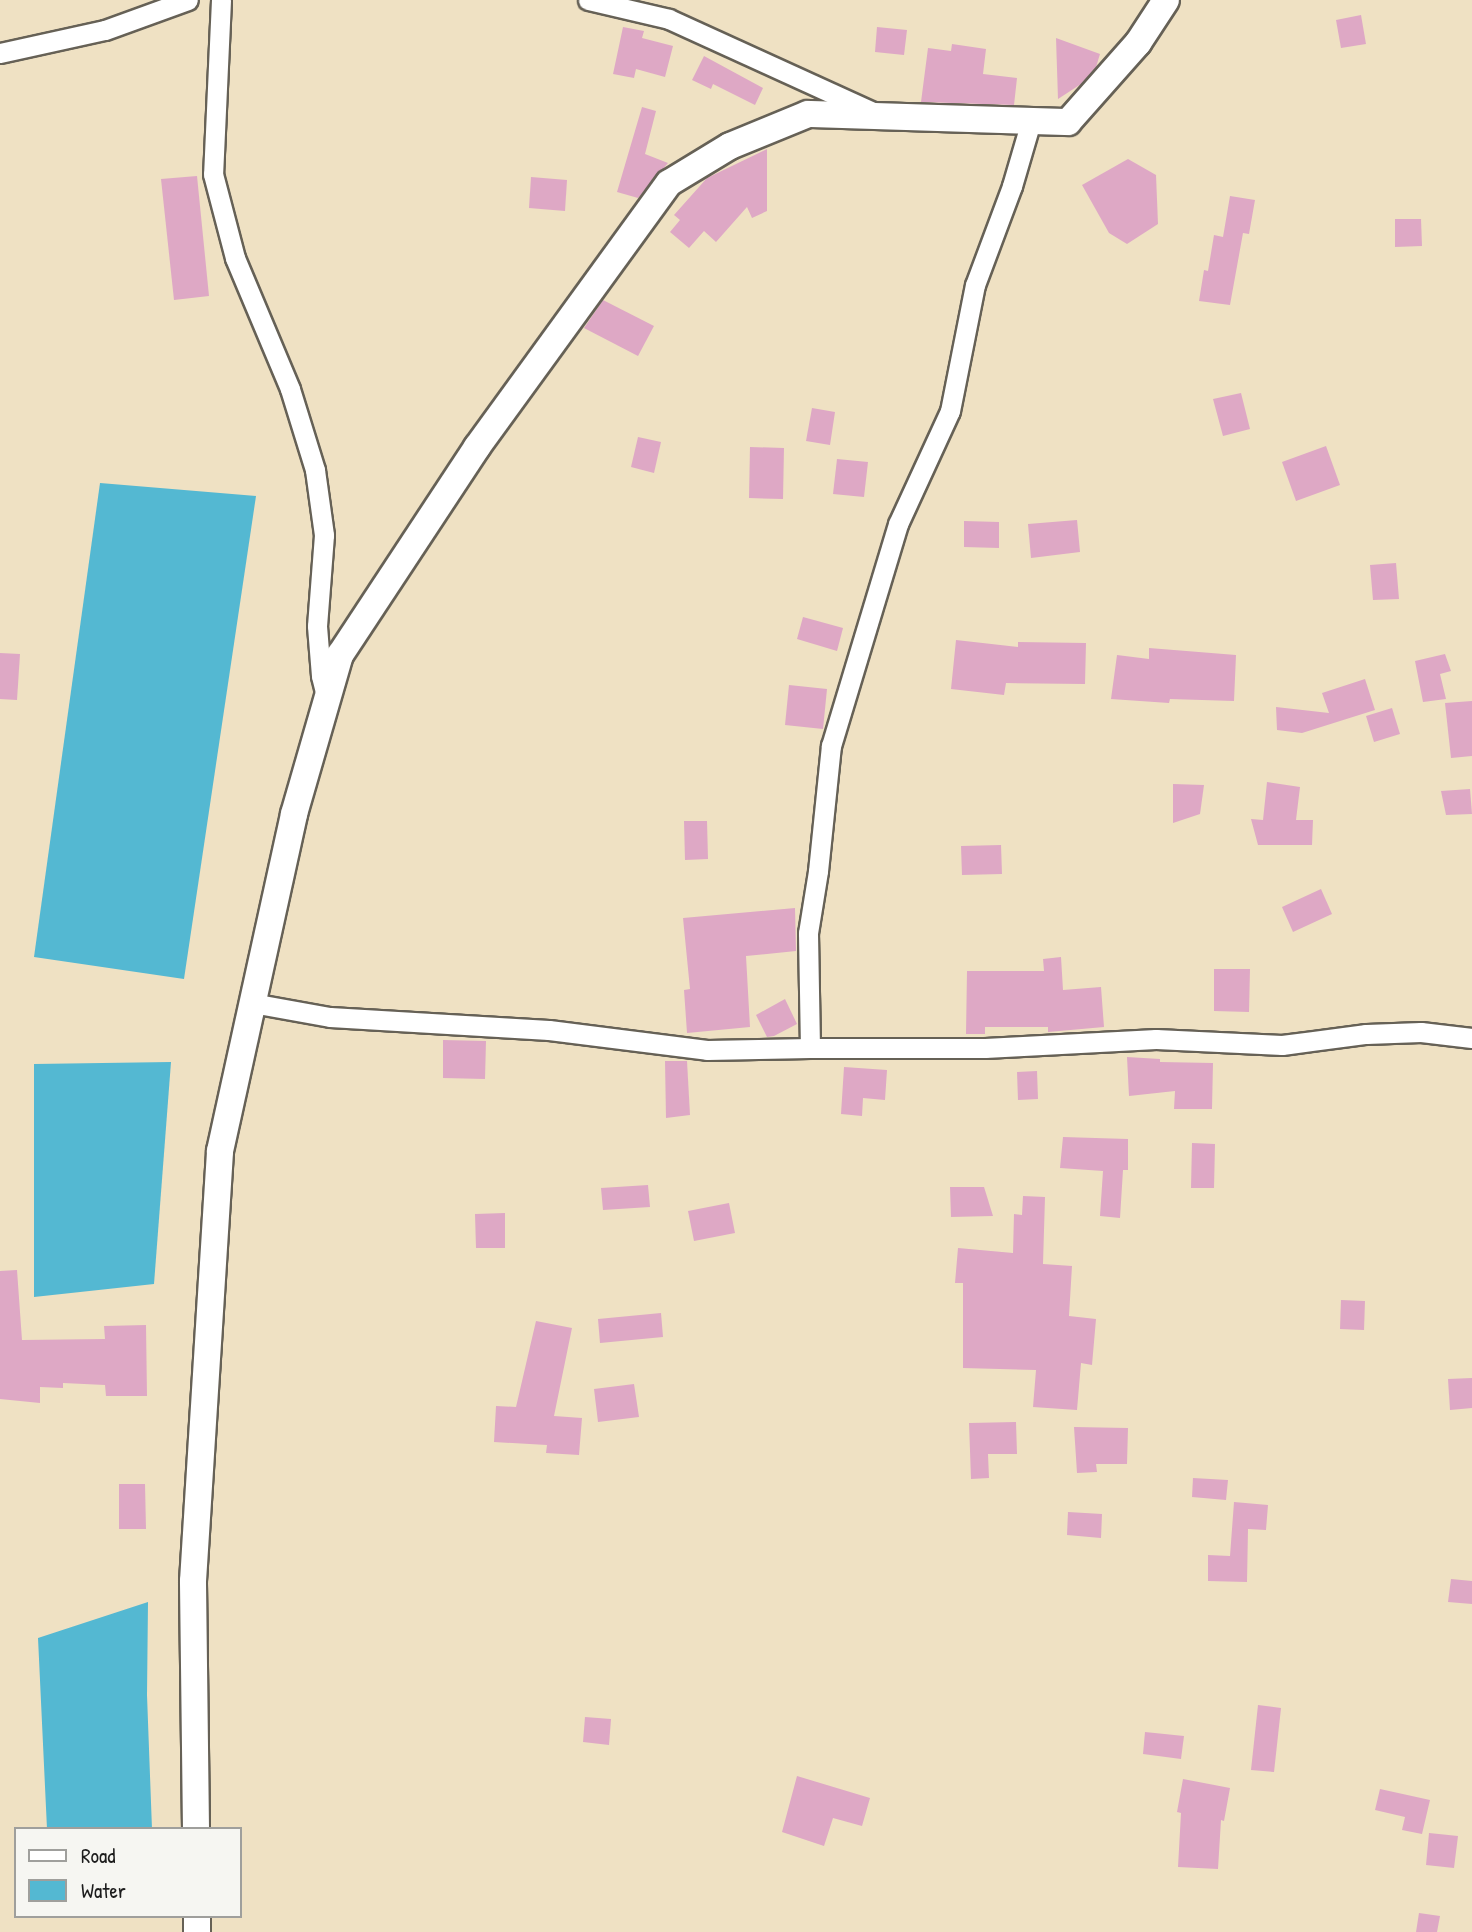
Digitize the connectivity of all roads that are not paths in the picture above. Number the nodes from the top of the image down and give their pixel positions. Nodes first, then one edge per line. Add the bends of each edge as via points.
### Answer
1 (188, 0) edge
2 (221, 0) edge
3 (588, 0) edge
4 (1166, 0) edge
5 (0, 53) edge
6 (884, 117) junction
7 (1031, 121) junction
8 (327, 701) junction
9 (252, 1003) junction
10 (1472, 1038) edge
11 (810, 1048) junction
12 (196, 1827) edge

1 - 5 street via 105,30
2 - 8 street via 213,174 235,258 290,389 315,470 324,535 317,626
3 - 6 street via 669,19
4 - 7 street via 1138,43 1068,121
6 - 7 street
6 - 8 street via 808,114 730,146 669,183 477,447 340,655
7 - 11 street via 975,285 950,411 898,524 831,746 807,933
8 - 9 street via 294,814
9 - 11 street via 331,1017 549,1030 707,1050
9 - 12 street via 220,1151 193,1581
10 - 11 street via 1421,1032 1282,1045 1156,1039 985,1048

